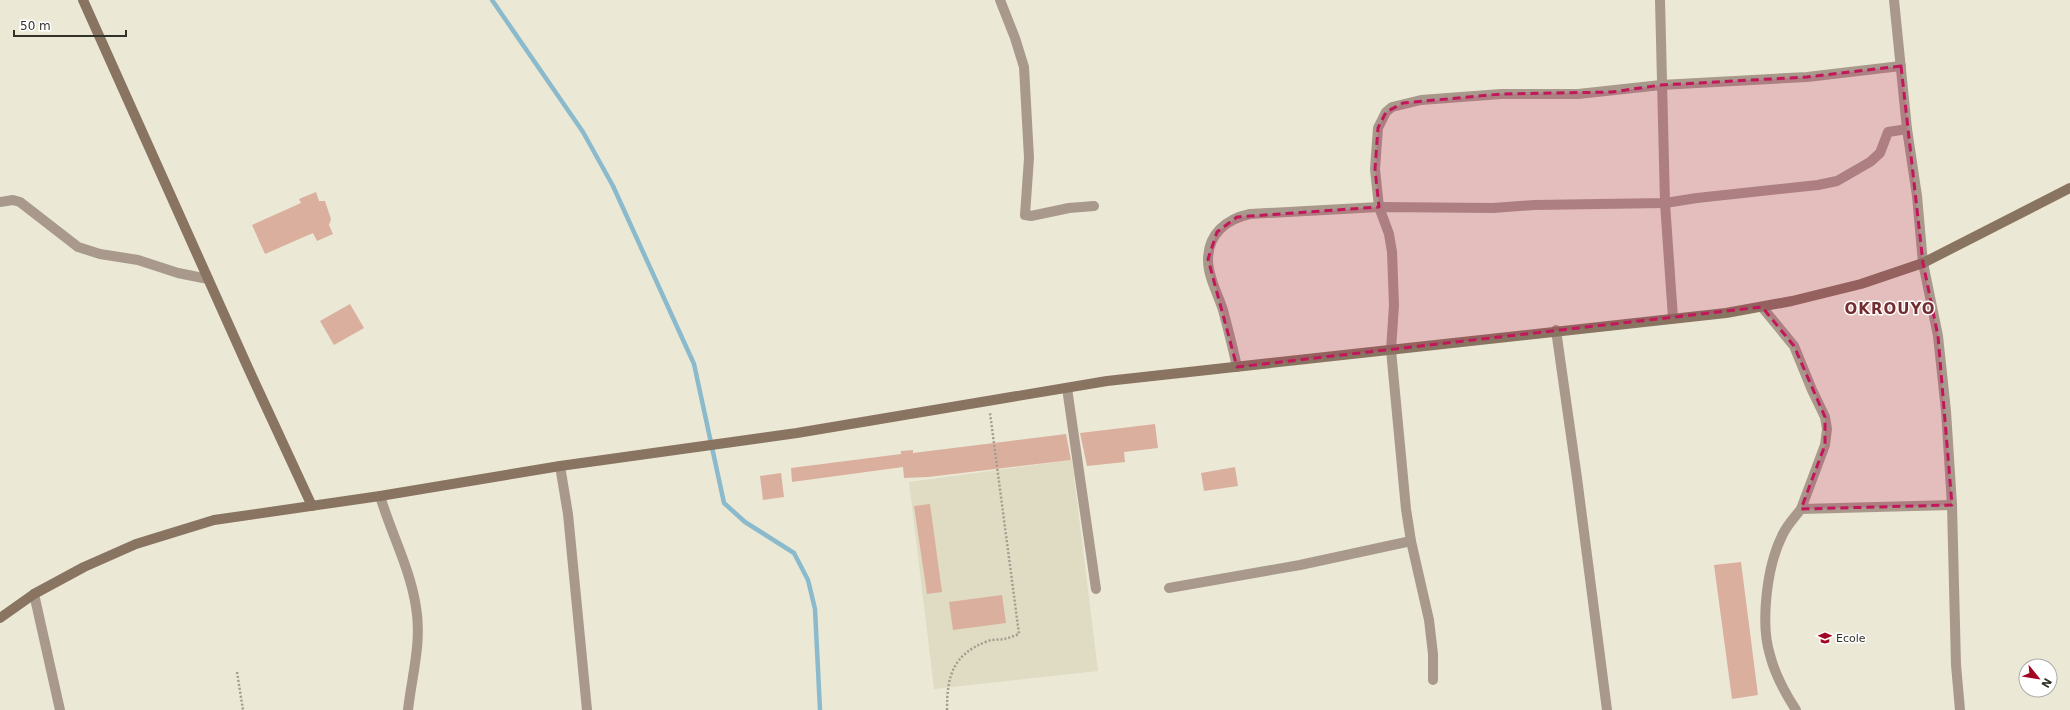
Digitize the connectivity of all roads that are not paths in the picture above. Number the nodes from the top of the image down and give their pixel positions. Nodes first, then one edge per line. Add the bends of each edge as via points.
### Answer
1 (83, 0) edge
2 (1000, 0) edge
3 (1660, 0) edge
4 (1894, 0) edge
5 (1901, 66) junction
6 (1662, 85) junction
7 (1907, 130) junction
8 (2070, 188) edge
9 (0, 202) edge
10 (1664, 203) junction
11 (1094, 206) dead end
12 (1379, 207) junction
13 (1923, 263) junction
14 (208, 279) junction
15 (1762, 306) junction
16 (1673, 318) junction
17 (1556, 330) junction
18 (1391, 350) junction
19 (1238, 367) junction
20 (1067, 388) junction
21 (560, 466) junction
22 (380, 496) junction
23 (1952, 505) junction
24 (312, 506) junction
25 (1801, 509) junction
26 (1411, 541) junction
27 (1169, 588) dead end
28 (1096, 589) dead end
29 (34, 594) junction
30 (0, 618) edge
31 (1433, 680) dead end
32 (60, 710) edge
33 (408, 710) edge
34 (587, 710) edge
35 (1607, 710) edge
36 (1796, 710) edge
37 (1960, 710) edge

1 - 14 main road
2 - 11 street via 1024,67 1029,158 1025,215
3 - 6 street
4 - 5 street
5 - 6 street via 1807,77
5 - 7 street
6 - 10 street
6 - 12 street via 1578,94 1501,94 1429,99 1392,107 1381,120 1377,134 1375,169
7 - 10 street via 1888,132 1877,157 1860,170 1837,181
7 - 13 street via 1917,196
8 - 13 main road
9 - 14 street via 20,202 68,241 86,250 138,260 178,273
10 - 12 street via 1493,208
10 - 16 street
12 - 18 street via 1389,234 1392,252 1394,305
12 - 19 street via 1250,214 1225,223 1216,232 1208,259 1210,274
13 - 15 main road via 1861,284
13 - 23 street via 1938,336
14 - 24 main road
15 - 16 main road
15 - 25 street via 1794,346 1825,417 1825,445
16 - 17 main road
17 - 18 main road
17 - 35 street via 1578,478
18 - 19 main road
18 - 26 street
19 - 20 main road
20 - 21 main road via 798,433
20 - 28 street
21 - 22 main road
21 - 34 street via 568,514
22 - 24 main road
22 - 33 street via 409,577 416,607 418,640
23 - 25 street
23 - 37 street via 1956,665
24 - 29 main road via 214,520 136,544 84,567
25 - 36 street via 1782,535 1772,559 1765,613 1769,654 1777,676
26 - 27 street via 1300,565
26 - 31 street via 1429,620
29 - 30 main road
29 - 32 street

